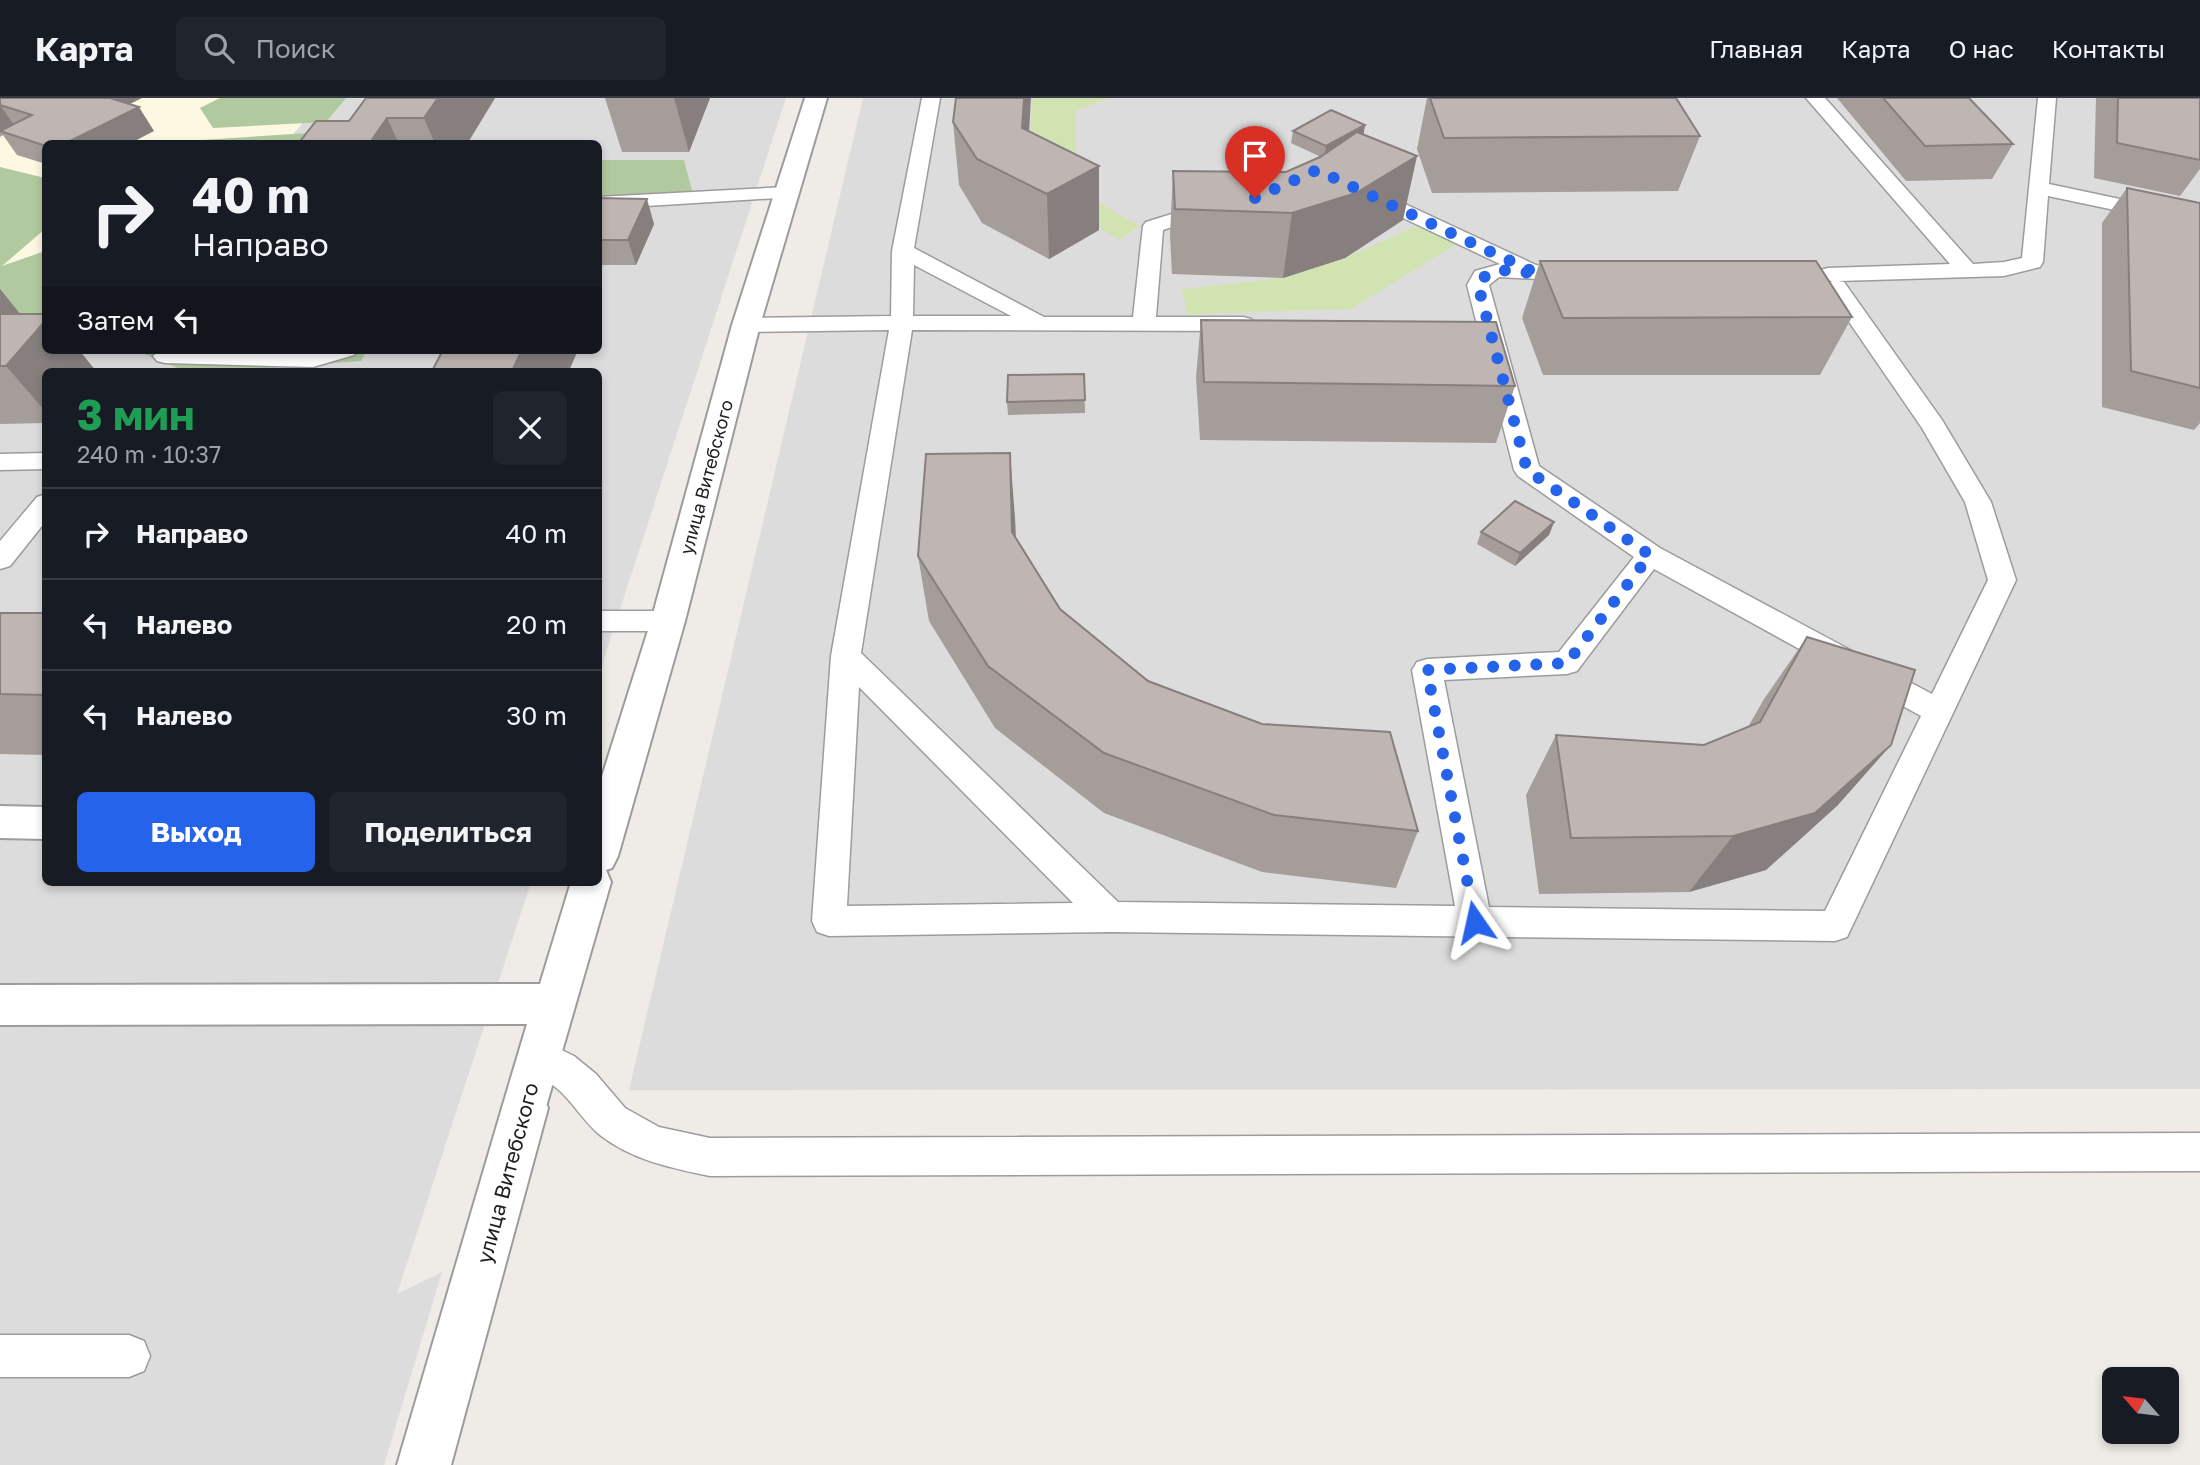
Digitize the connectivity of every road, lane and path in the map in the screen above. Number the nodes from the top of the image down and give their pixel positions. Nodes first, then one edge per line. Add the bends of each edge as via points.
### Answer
1 (816, 98) edge
2 (931, 98) edge
3 (1815, 98) edge
4 (2047, 98) edge
5 (1354, 187) edge
6 (2039, 188) junction
7 (787, 193) junction
8 (602, 203) edge
9 (1228, 204) edge
10 (2200, 222) edge
11 (903, 251) junction
12 (1966, 269) junction
13 (1538, 274) junction
14 (1593, 274) edge
15 (902, 323) junction
16 (1040, 323) junction
17 (1144, 323) junction
18 (1269, 324) edge
19 (1462, 324) edge
20 (746, 325) junction
21 (1490, 325) junction
22 (331, 354) edge
23 (163, 359) edge
24 (42, 461) edge
25 (0, 462) edge
26 (42, 508) edge
27 (1650, 555) junction
28 (0, 559) edge
29 (602, 621) edge
30 (668, 621) junction
31 (846, 656) junction
32 (1937, 711) junction
33 (0, 822) edge
34 (42, 823) edge
35 (602, 843) edge
36 (590, 886) edge
37 (1110, 917) junction
38 (1475, 922) junction
39 (555, 1004) junction
40 (0, 1005) edge
41 (540, 1056) junction
42 (2200, 1152) edge
43 (0, 1356) edge
44 (129, 1356) dead end
45 (424, 1465) edge

1 - 7 street, улица Витебского
2 - 11 lane
3 - 12 lane
4 - 6 lane
5 - 13 lane
6 - 10 lane
6 - 12 lane via 2032,262 2004,269
7 - 8 lane
7 - 20 street, улица Витебского
9 - 17 lane via 1153,226
11 - 15 lane
11 - 16 lane
12 - 32 lane via 1820,278 1933,426 1978,502 2002,580
13 - 14 lane
13 - 21 lane via 1496,270 1483,276 1478,285
15 - 16 lane
15 - 20 lane
15 - 31 lane
16 - 17 lane
17 - 18 lane
19 - 21 lane
20 - 30 street, улица Витебского
21 - 27 lane via 1527,470
22 - 23 lane via 313,359
24 - 25 lane
26 - 28 lane
27 - 32 lane
27 - 38 lane via 1567,663 1427,670
29 - 30 lane
30 - 35 street, улица Витебского
31 - 37 lane
31 - 37 lane via 829,921
32 - 38 lane via 1835,926
33 - 34 street
36 - 39 street, улица Витебского
37 - 38 lane
39 - 40 street
39 - 41 street, улица Витебского
41 - 42 lane via 583,1087 612,1121 653,1144 710,1157
41 - 45 street, улица Витебского
43 - 44 lane

